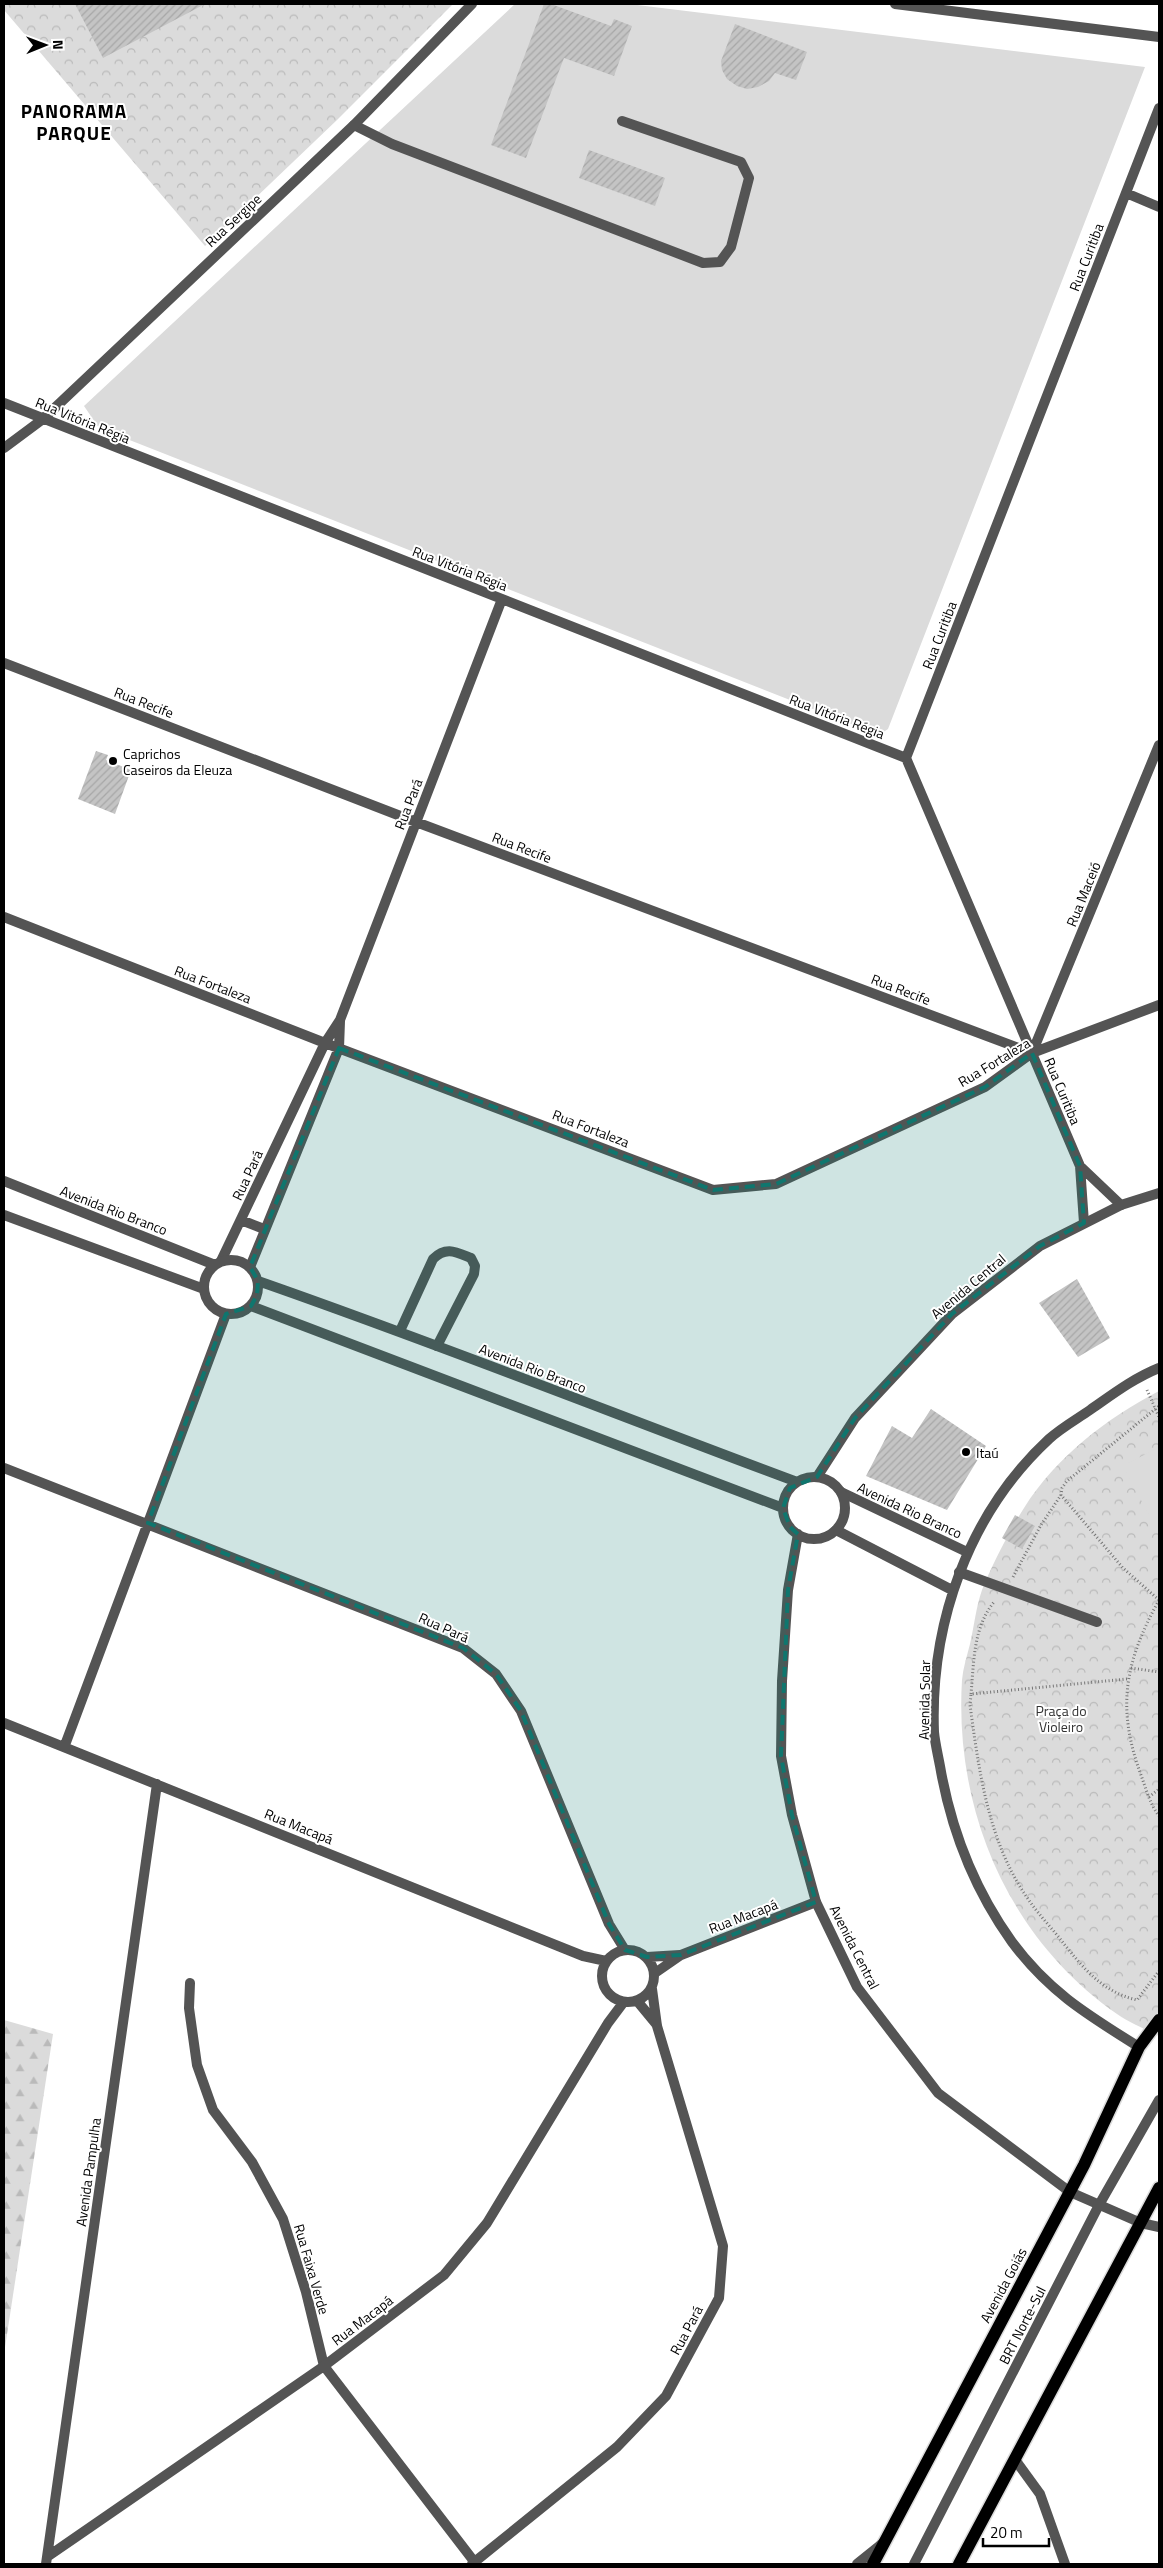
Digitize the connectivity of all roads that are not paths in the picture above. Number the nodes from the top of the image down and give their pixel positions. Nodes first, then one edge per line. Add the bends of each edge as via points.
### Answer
1 (472, 4) edge
2 (895, 4) edge
3 (1159, 36) edge
4 (1159, 108) edge
5 (622, 120) dead end
6 (354, 125) junction
7 (1126, 194) junction
8 (1159, 207) edge
9 (4, 403) edge
10 (43, 419) junction
11 (4, 448) edge
12 (502, 599) junction
13 (4, 663) edge
14 (1159, 745) edge
15 (906, 758) junction
16 (416, 822) junction
17 (4, 917) edge
18 (1159, 1004) edge
19 (340, 1020) junction
20 (325, 1043) junction
21 (340, 1048) junction
22 (1032, 1053) junction
23 (1080, 1166) junction
24 (4, 1181) edge
25 (1159, 1193) edge
26 (1121, 1205) junction
27 (4, 1214) edge
28 (241, 1220) junction
29 (1084, 1223) junction
30 (264, 1229) junction
31 (218, 1263) junction
32 (250, 1267) junction
33 (258, 1281) junction
34 (204, 1289) junction
35 (250, 1306) junction
36 (226, 1314) junction
37 (400, 1331) junction
38 (437, 1346) junction
39 (1159, 1368) edge
40 (4, 1468) edge
41 (817, 1477) junction
42 (797, 1482) junction
43 (841, 1492) junction
44 (783, 1508) junction
45 (148, 1523) junction
46 (836, 1530) junction
47 (798, 1534) junction
48 (967, 1552) junction
49 (959, 1572) junction
50 (952, 1590) junction
51 (1097, 1622) dead end
52 (4, 1723) edge
53 (65, 1746) junction
54 (157, 1784) junction
55 (816, 1902) junction
56 (609, 1924) junction
57 (626, 1950) junction
58 (680, 1955) junction
59 (583, 1956) junction
60 (610, 1957) junction
61 (648, 1957) junction
62 (602, 1971) junction
63 (655, 1973) junction
64 (190, 1983) dead end
65 (652, 1990) junction
66 (612, 1998) junction
67 (638, 2002) junction
68 (623, 2003) junction
69 (1159, 2020) edge
70 (608, 2022) junction
71 (657, 2026) junction
72 (1139, 2047) junction
73 (1159, 2100) edge
74 (1159, 2188) edge
75 (1070, 2192) junction
76 (1099, 2205) junction
77 (1141, 2223) junction
78 (1159, 2227) edge
79 (324, 2366) junction
80 (1016, 2462) junction
81 (885, 2541) junction
82 (46, 2561) edge
83 (474, 2564) edge
84 (857, 2564) edge
85 (873, 2564) edge
86 (914, 2564) edge
87 (959, 2564) edge
88 (1066, 2564) edge

1 - 6 street, Rua Sergipe
2 - 3 street
4 - 7 street, Rua Curitiba
5 - 6 street via 741,162 749,178 731,247 720,262 703,263 392,144
6 - 10 street, Rua Sergipe
7 - 8 street
7 - 15 street, Rua Curitiba
9 - 10 street, Rua Vitória Régia
10 - 11 street, Rua Sergipe
10 - 12 street, Rua Vitória Régia
12 - 15 street, Rua Vitória Régia
12 - 16 street, Rua Pará
13 - 16 street, Rua Recife
14 - 22 street, Rua Maceió
15 - 22 street, Rua Curitiba
16 - 19 street, Rua Pará
16 - 22 street, Rua Recife
17 - 20 street, Rua Fortaleza
18 - 22 street, Rua Fortaleza
19 - 20 street, Rua Pará
19 - 21 street, Rua Pará
20 - 21 street, Rua Fortaleza
20 - 28 street, Rua Pará
21 - 22 street, Rua Fortaleza via 713,1190 776,1184 985,1087
21 - 30 street, Rua Pará
22 - 23 street, Rua Curitiba
23 - 26 street, Rua Curitiba
23 - 29 street, Rua Curitiba
24 - 31 street, Avenida Rio Branco
25 - 26 street, Avenida Central
26 - 29 street, Avenida Central
27 - 34 street
28 - 30 street
28 - 31 street, Rua Pará
29 - 41 street, Avenida Central via 1040,1246 952,1314 855,1418
30 - 32 street, Rua Pará
31 - 32 street via 237,1260
31 - 34 street via 206,1276
32 - 33 street
33 - 35 street via 257,1295
33 - 37 street, Avenida Rio Branco
34 - 36 street via 211,1305
35 - 36 street via 239,1313
35 - 44 street
36 - 45 street
37 - 38 street, Avenida Rio Branco
37 - 38 street via 433,1259 450,1250 471,1258 474,1274
38 - 42 street, Avenida Rio Branco
39 - 48 street, Avenida Solar via 1140,1375 1049,1439 1001,1492
40 - 45 street, Rua Pará
41 - 42 street
41 - 43 street via 826,1479
42 - 44 street via 790,1488
43 - 46 street via 845,1512
43 - 48 street, Avenida Rio Branco
44 - 47 street via 790,1527
45 - 53 street
45 - 56 street, Rua Pará via 463,1648 496,1674 521,1711
46 - 47 street via 817,1538
46 - 50 street
47 - 55 street, Avenida Central via 788,1590 781,1756 792,1815
48 - 49 street, Avenida Solar
49 - 50 street, Avenida Solar
49 - 51 street
50 - 72 street, Avenida Solar via 937,1665 934,1734 953,1825 976,1883 1012,1942 1043,1979 1072,2005
52 - 53 street, Rua Macapá
53 - 54 street, Rua Macapá
54 - 59 street, Rua Macapá
54 - 82 street, Avenida Pampulha
55 - 58 street, Rua Macapá
55 - 75 street, Avenida Central via 857,1987 938,2093
56 - 57 street, Rua Pará
56 - 60 street, Rua Pará
57 - 60 street
57 - 61 street
58 - 61 street, Rua Macapá
58 - 63 street, Rua Macapá
59 - 60 street, Rua Macapá
59 - 62 street, Rua Macapá
60 - 62 street
61 - 63 street
62 - 66 street via 602,1982
63 - 65 street
64 - 79 street, Rua Faixa Verde via 189,2008 197,2065 212,2110 252,2162 283,2219 306,2292
65 - 67 street
65 - 71 street, Rua Pará
66 - 68 street
66 - 70 street, Rua Macapá
67 - 68 street
67 - 71 street, Rua Pará
68 - 70 street, Rua Macapá
69 - 72 main road, Avenida Goiás
70 - 79 street, Rua Macapá via 487,2223 444,2275
71 - 83 street, Rua Pará via 723,2246 718,2298 666,2396 617,2447
72 - 75 main road, Avenida Goiás
73 - 76 street, BRT Norte-Sul
74 - 77 main road
75 - 76 street, Avenida Central
75 - 81 main road, Avenida Goiás
76 - 77 street, Avenida Central
76 - 86 street, BRT Norte-Sul
77 - 78 street, Avenida Central
77 - 80 main road
79 - 82 street, Rua Macapá
79 - 83 street, Rua Faixa Verde
80 - 87 main road
80 - 88 street via 1040,2494
81 - 84 street
81 - 85 main road, Avenida Goiás

